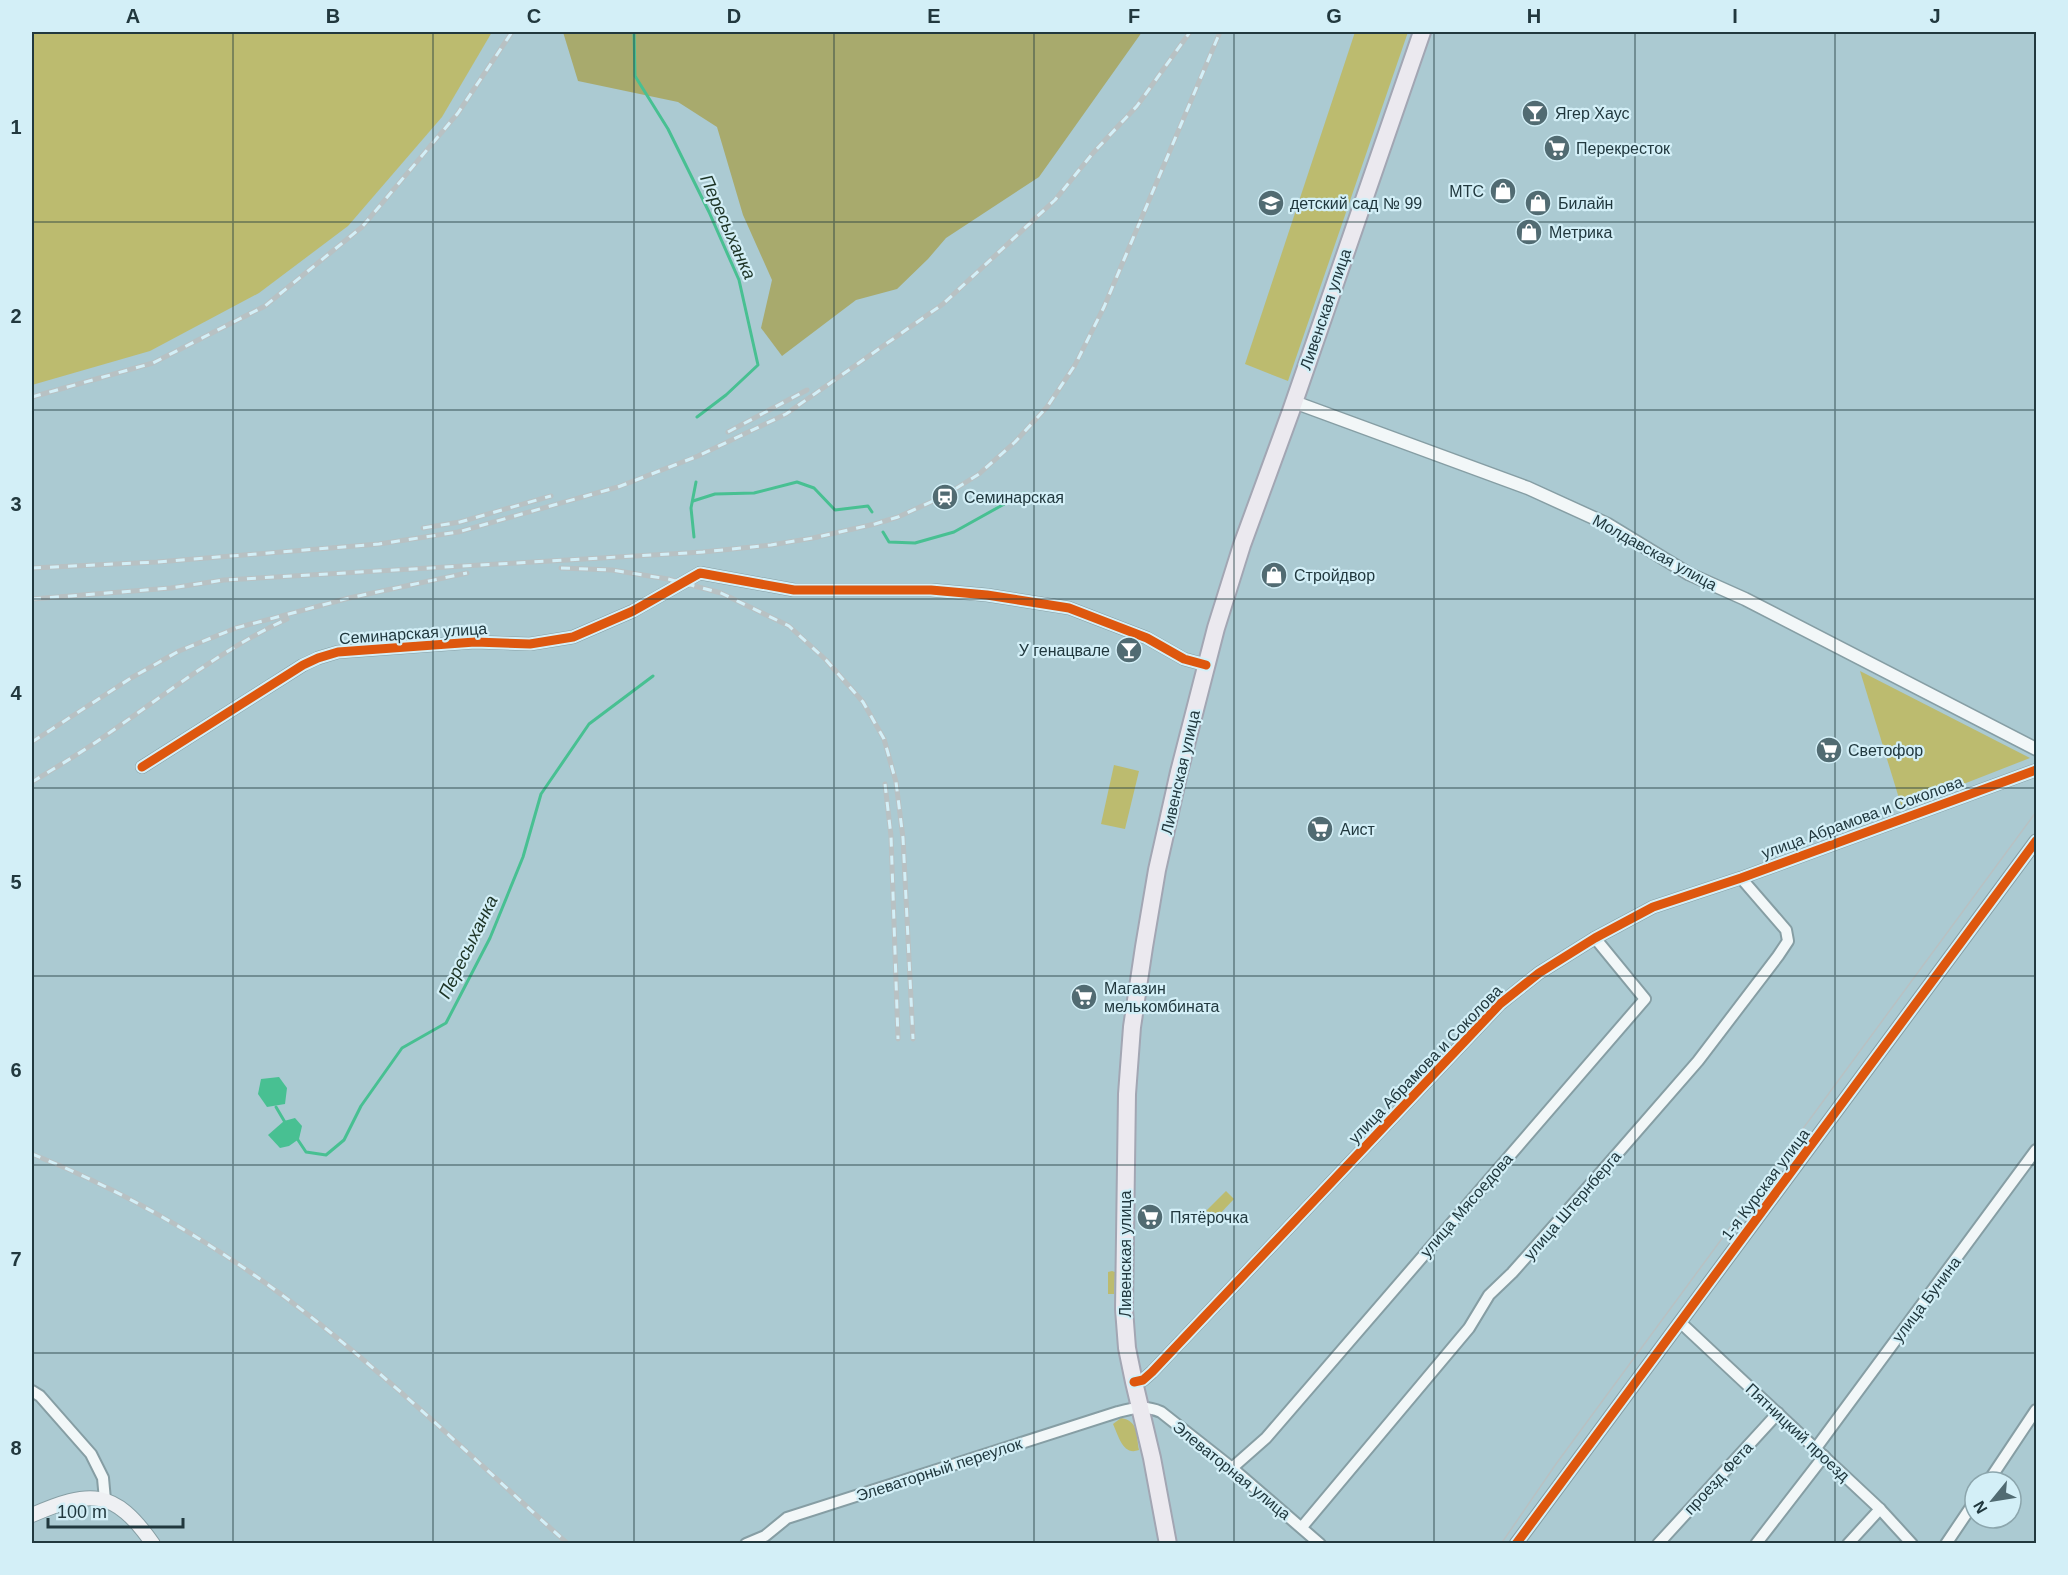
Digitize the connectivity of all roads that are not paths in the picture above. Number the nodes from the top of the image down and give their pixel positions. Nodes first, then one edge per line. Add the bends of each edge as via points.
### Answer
1 (1422, 32) edge
2 (1294, 402) junction
3 (1206, 665) junction
4 (2037, 749) edge
5 (142, 767) dead end
6 (2037, 770) edge
7 (2037, 841) edge
8 (1741, 878) junction
9 (1595, 938) junction
10 (2037, 1150) edge
11 (1681, 1323) junction
12 (1134, 1382) junction
13 (32, 1391) edge
14 (1139, 1407) junction
15 (2037, 1410) edge
16 (1778, 1413) junction
17 (1815, 1448) junction
18 (1824, 1456) junction
19 (1232, 1468) junction
20 (1996, 1470) edge
21 (105, 1500) junction
22 (1880, 1509) junction
23 (32, 1515) edge
24 (1963, 1519) edge
25 (1302, 1527) junction
26 (153, 1544) edge
27 (746, 1544) edge
28 (1168, 1544) edge
29 (1320, 1544) edge
30 (1516, 1544) edge
31 (1658, 1544) edge
32 (1756, 1544) edge
33 (1848, 1544) edge
34 (1912, 1544) edge
35 (1946, 1544) edge

1 - 2 main road, Ливенская улица
2 - 3 main road, Ливенская улица via 1242,545
2 - 4 street, Молдавская улица via 1528,488 1607,524 1689,574
3 - 5 street, Семинарская улица via 1069,608 931,590 794,591 700,573 633,611 573,637 530,644 472,642 339,652 318,658
3 - 12 main road, Ливенская улица via 1157,870 1132,1027 1127,1094 1124,1298
6 - 8 street, улица Абрамова и Соколова
7 - 11 street, 1-я Курская улица
8 - 9 street, улица Абрамова и Соколова via 1653,907
8 - 25 street, улица Штернберга via 1786,930 1788,941 1778,957 1682,1078 1489,1295 1469,1328
9 - 12 street, улица Абрамова и Соколова via 1539,973 1500,1004 1149,1376
9 - 19 street, улица Мясоедова via 1646,999 1266,1438
10 - 17 street, улица Бунина
11 - 16 street, Пятницкий проезд
11 - 30 street, 1-я Курская улица
12 - 14 main road, Ливенская улица
13 - 21 street via 91,1454 103,1478
14 - 19 street, Элеваторная улица via 1161,1412
14 - 27 street, Элеваторный переулок via 787,1518 765,1536
14 - 28 main road, Ливенская улица
15 - 20 street
16 - 17 street, Пятницкий проезд
16 - 31 street, проезд Фета
17 - 18 street, Пятницкий проезд
18 - 22 street, Пятницкий проезд
18 - 32 street
19 - 25 street, Элеваторная улица
21 - 23 main road via 75,1498
21 - 26 main road via 129,1514
22 - 33 street
22 - 34 street, Пятницкий проезд
24 - 35 street
25 - 29 street, Элеваторная улица

